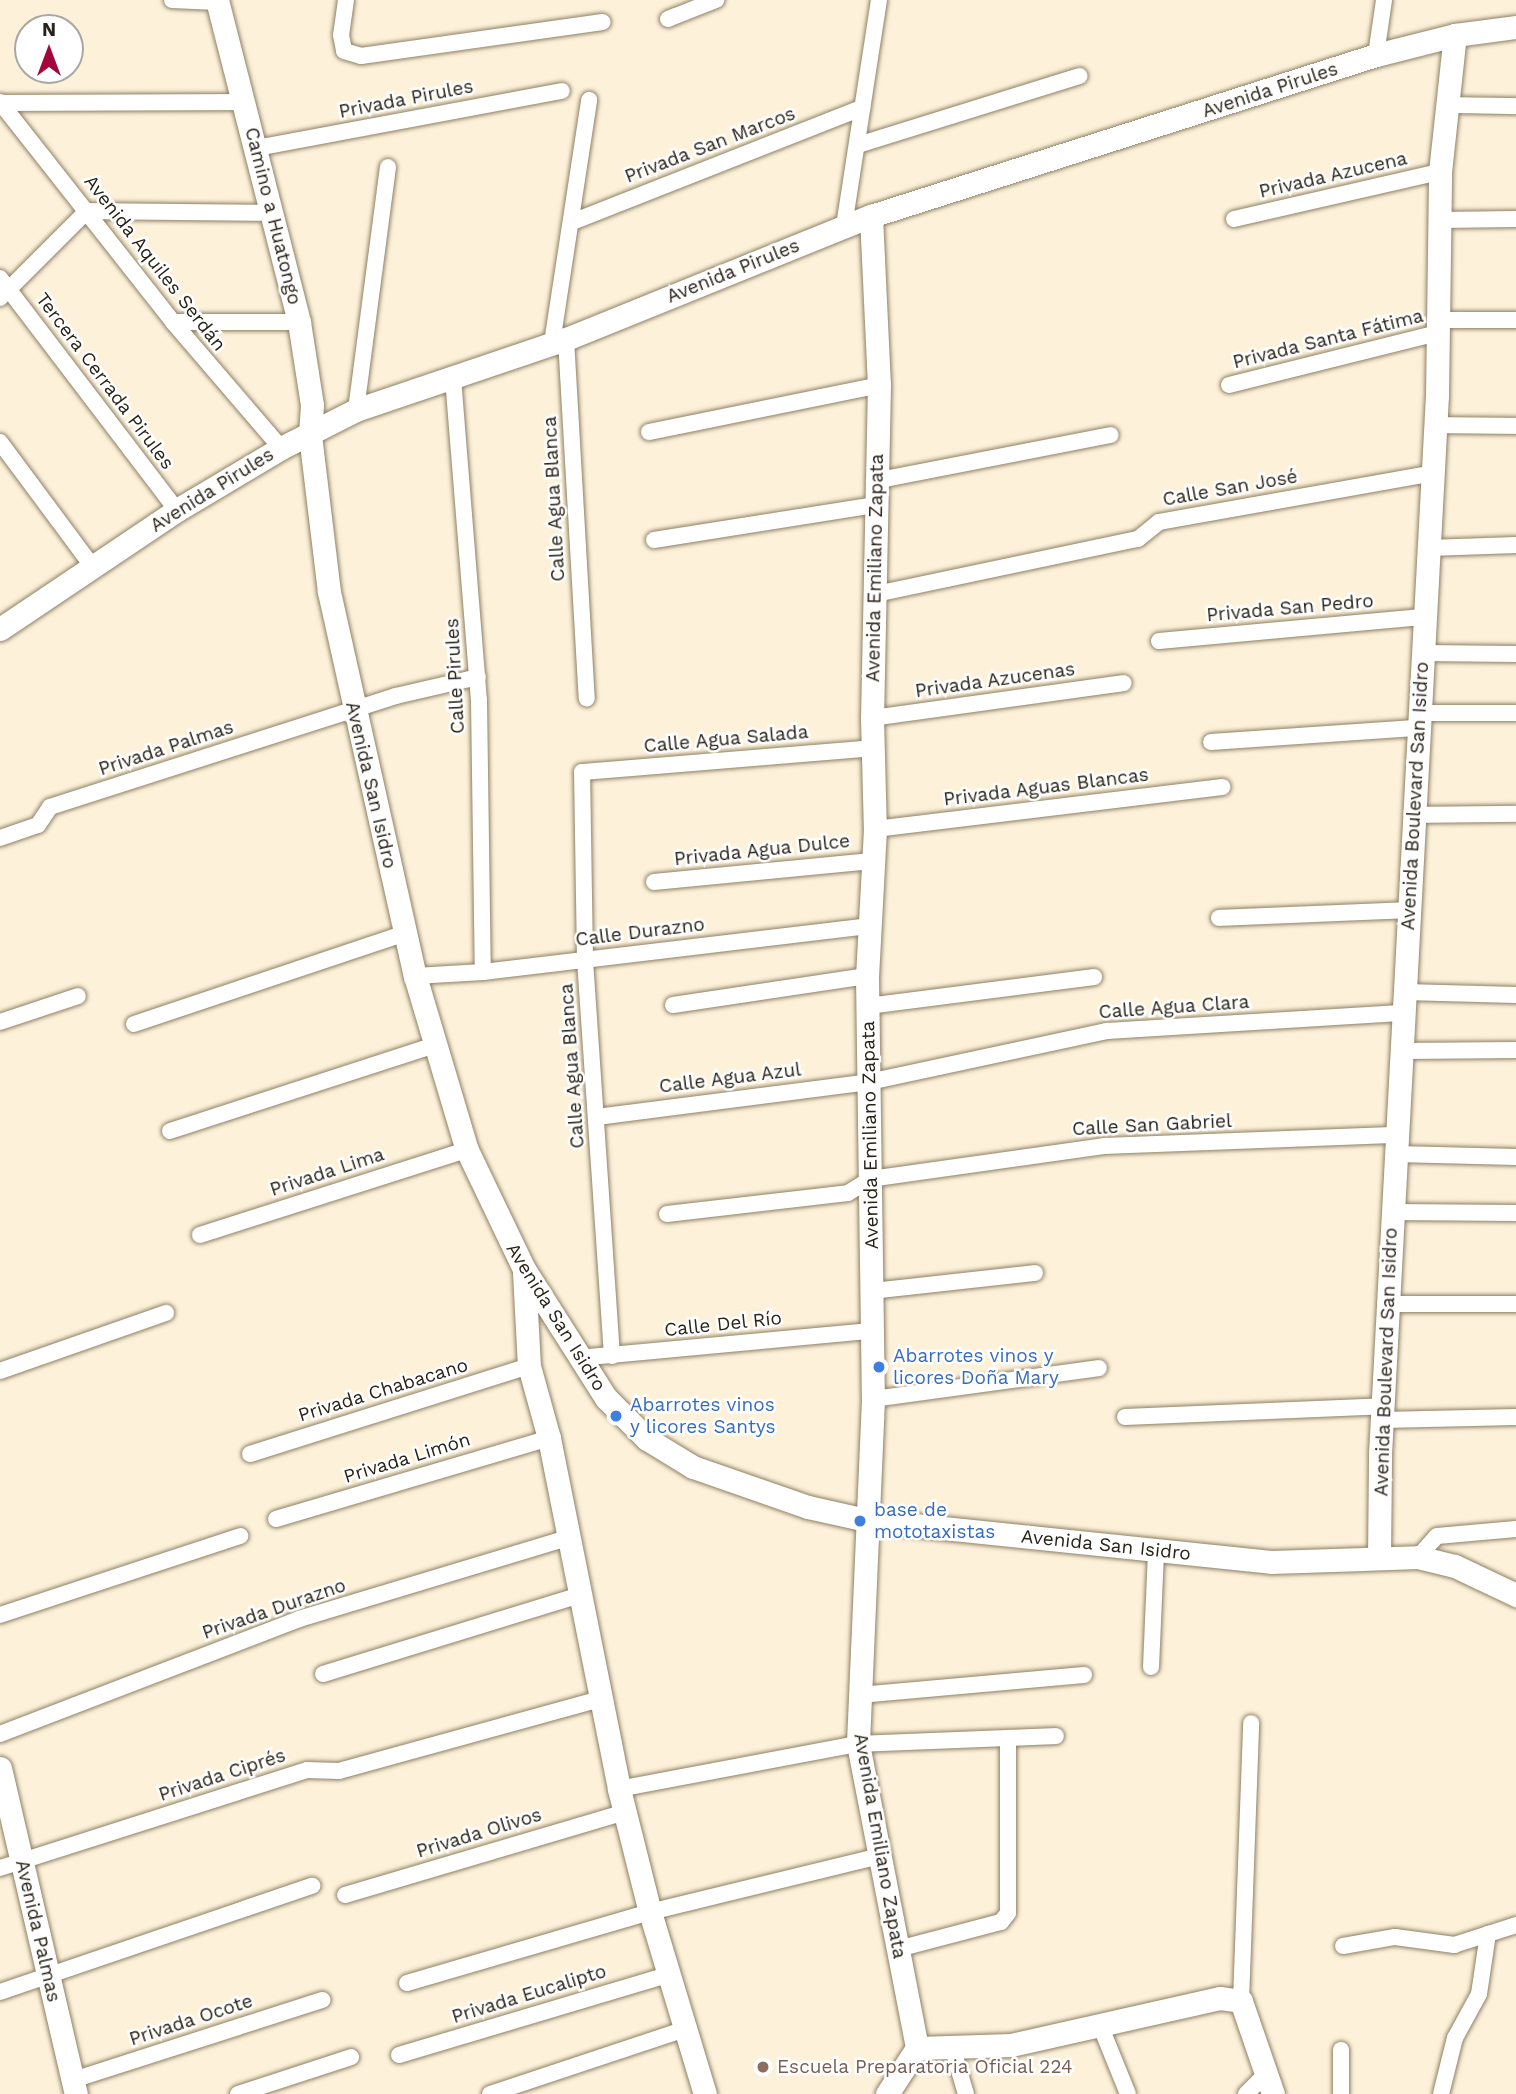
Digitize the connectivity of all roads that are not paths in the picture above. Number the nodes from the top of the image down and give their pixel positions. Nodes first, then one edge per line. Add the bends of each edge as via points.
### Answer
1 (172, 0) edge
2 (346, 0) edge
3 (716, 0) edge
4 (879, 0) edge
5 (1384, 0) edge
6 (217, 1) edge
7 (668, 19) dead end
8 (603, 22) dead end
9 (1516, 27) edge
10 (1455, 35) junction
11 (1376, 55) junction
12 (1080, 76) dead end
13 (562, 91) dead end
14 (589, 100) dead end
15 (0, 102) edge
16 (244, 102) junction
17 (1449, 105) junction
18 (1516, 106) edge
19 (862, 108) junction
20 (858, 145) junction
21 (257, 148) junction
22 (388, 167) dead end
23 (1440, 172) junction
24 (88, 211) junction
25 (272, 213) junction
26 (871, 216) junction
27 (1234, 219) dead end
28 (1516, 219) edge
29 (1439, 220) junction
30 (572, 222) junction
31 (844, 226) junction
32 (3, 289) edge
33 (1516, 320) edge
34 (173, 322) junction
35 (299, 322) junction
36 (1438, 326) junction
37 (559, 341) junction
38 (453, 378) junction
39 (1229, 385) dead end
40 (879, 386) junction
41 (356, 410) junction
42 (1435, 425) junction
43 (1516, 426) edge
44 (649, 432) dead end
45 (310, 435) junction
46 (1111, 435) dead end
47 (0, 442) edge
48 (281, 447) junction
49 (1433, 473) junction
50 (874, 481) junction
51 (874, 505) junction
52 (177, 510) junction
53 (654, 540) dead end
54 (1516, 545) edge
55 (1429, 548) junction
56 (93, 567) junction
57 (876, 594) junction
58 (1425, 617) junction
59 (0, 629) edge
60 (1159, 641) dead end
61 (1423, 653) junction
62 (1516, 654) edge
63 (478, 677) junction
64 (1124, 683) dead end
65 (587, 698) dead end
66 (354, 710) junction
67 (1516, 713) edge
68 (872, 718) junction
69 (1420, 720) junction
70 (1211, 742) dead end
71 (873, 748) junction
72 (582, 772) joint
73 (1222, 787) dead end
74 (1516, 814) edge
75 (1413, 815) junction
76 (875, 829) junction
77 (0, 838) edge
78 (874, 860) junction
79 (654, 882) dead end
80 (1409, 910) junction
81 (1219, 918) dead end
82 (870, 926) junction
83 (406, 933) junction
84 (585, 960) junction
85 (483, 972) junction
86 (415, 976) junction
87 (867, 976) junction
88 (1094, 977) dead end
89 (1516, 995) edge
90 (78, 996) dead end
91 (1404, 1002) junction
92 (673, 1004) dead end
93 (868, 1006) junction
94 (0, 1022) edge
95 (134, 1024) dead end
96 (435, 1045) junction
97 (1516, 1050) edge
98 (1402, 1051) junction
99 (869, 1082) junction
100 (597, 1117) junction
101 (170, 1131) dead end
102 (1396, 1145) junction
103 (467, 1150) junction
104 (1516, 1157) edge
105 (870, 1179) junction
106 (1393, 1212) junction
107 (1516, 1213) edge
108 (667, 1214) dead end
109 (200, 1235) dead end
110 (524, 1269) junction
111 (1035, 1273) dead end
112 (872, 1292) junction
113 (1388, 1304) junction
114 (1516, 1304) edge
115 (166, 1313) dead end
116 (872, 1331) junction
117 (612, 1356) junction
118 (578, 1358) junction
119 (529, 1366) junction
120 (1099, 1368) dead end
121 (0, 1371) edge
122 (873, 1399) junction
123 (1382, 1413) junction
124 (1125, 1417) dead end
125 (1516, 1417) edge
126 (550, 1438) junction
127 (250, 1454) dead end
128 (276, 1519) dead end
129 (866, 1520) junction
130 (1516, 1529) edge
131 (240, 1535) dead end
132 (567, 1538) junction
133 (1156, 1551) junction
134 (1379, 1557) junction
135 (1418, 1557) junction
136 (1516, 1595) edge
137 (578, 1596) junction
138 (0, 1615) edge
139 (1151, 1667) dead end
140 (323, 1674) dead end
141 (1084, 1675) dead end
142 (859, 1695) junction
143 (600, 1699) junction
144 (1251, 1723) dead end
145 (0, 1734) edge
146 (1056, 1736) dead end
147 (1008, 1738) junction
148 (858, 1745) junction
149 (0, 1768) edge
150 (619, 1788) junction
151 (625, 1812) junction
152 (880, 1856) junction
153 (11, 1864) edge
154 (312, 1886) dead end
155 (345, 1895) dead end
156 (650, 1912) junction
157 (1516, 1925) edge
158 (1488, 1934) junction
159 (1343, 1946) dead end
160 (898, 1950) junction
161 (671, 1974) junction
162 (49, 1978) junction
163 (407, 1983) dead end
164 (0, 1992) edge
165 (322, 2000) dead end
166 (1241, 2001) junction
167 (1100, 2025) junction
168 (685, 2029) junction
169 (952, 2047) junction
170 (917, 2048) junction
171 (1341, 2050) dead end
172 (399, 2055) dead end
173 (351, 2057) dead end
174 (1270, 2084) edge
175 (75, 2087) edge
176 (238, 2094) edge
177 (491, 2094) edge
178 (705, 2094) edge
179 (887, 2094) edge
180 (966, 2094) edge
181 (1128, 2094) edge
182 (1246, 2094) edge
183 (1341, 2094) edge
184 (1441, 2094) edge

1 - 6 street
2 - 8 street via 341,35 344,51 361,56
3 - 7 street
4 - 19 street
5 - 11 street
6 - 16 main road, Camino a Huatongo
9 - 10 main road, Avenida Pirules
10 - 11 main road, Avenida Pirules
10 - 17 main road, Avenida Boulevard San Isidro
11 - 26 main road, Avenida Pirules
12 - 20 street
13 - 21 street, Privada Pirules
14 - 30 street, Calle Agua Blanca
15 - 16 street
15 - 24 street, Avenida Aquiles Serdán
16 - 21 main road, Camino a Huatongo
17 - 18 street
17 - 23 main road, Avenida Boulevard San Isidro
19 - 20 street
19 - 30 street, Privada San Marcos
20 - 31 street
21 - 25 main road, Camino a Huatongo
22 - 41 street
23 - 27 street, Privada Azucena
23 - 29 main road, Avenida Boulevard San Isidro
24 - 25 street
24 - 32 street
24 - 34 street, Avenida Aquiles Serdán
25 - 35 main road, Camino a Huatongo
26 - 31 main road, Avenida Pirules
26 - 40 main road, Avenida Emiliano Zapata
28 - 29 street
29 - 36 main road, Avenida Boulevard San Isidro
30 - 37 street, Calle Agua Blanca
31 - 37 main road, Avenida Pirules
32 - 52 street, Tercera Cerrada Pirules
33 - 36 street, Privada Santa Fátima
34 - 35 street
34 - 48 street, Avenida Aquiles Serdán
35 - 45 main road, Camino a Huatongo via 312,405
36 - 39 street, Privada Santa Fátima
36 - 42 main road, Avenida Boulevard San Isidro
37 - 38 main road, Avenida Pirules
37 - 65 street, Calle Agua Blanca
38 - 41 main road, Avenida Pirules
38 - 63 street, Calle Pirules
40 - 44 street
40 - 50 main road, Avenida Emiliano Zapata
41 - 45 main road, Avenida Pirules
42 - 43 street
42 - 49 main road, Avenida Boulevard San Isidro
45 - 48 main road, Avenida Pirules
45 - 66 main road, Avenida San Isidro via 329,592
46 - 50 street
47 - 56 street
48 - 52 main road, Avenida Pirules
49 - 55 main road, Avenida Boulevard San Isidro
49 - 57 street, Calle San José via 1159,522 1138,539
50 - 51 main road, Avenida Emiliano Zapata
51 - 53 street
51 - 57 main road, Avenida Emiliano Zapata
52 - 56 main road, Avenida Pirules
54 - 55 street
55 - 58 main road, Avenida Boulevard San Isidro
56 - 59 main road, Avenida Pirules
57 - 68 main road, Avenida Emiliano Zapata
58 - 60 street, Privada San Pedro
58 - 61 main road, Avenida Boulevard San Isidro
61 - 62 street
61 - 69 main road, Avenida Boulevard San Isidro
63 - 66 street, Privada Palmas via 420,688
63 - 85 street, Calle Pirules
64 - 68 street, Privada Azucenas
66 - 77 street, Privada Palmas via 50,807 38,825
66 - 83 main road, Avenida San Isidro
67 - 69 street
68 - 71 main road, Avenida Emiliano Zapata
69 - 70 street
69 - 75 main road, Avenida Boulevard San Isidro
71 - 72 street, Calle Agua Salada
71 - 76 main road, Avenida Emiliano Zapata
72 - 84 street, Calle Agua Blanca
73 - 76 street, Privada Aguas Blancas
74 - 75 street
75 - 80 main road, Avenida Boulevard San Isidro
76 - 78 main road, Avenida Emiliano Zapata
78 - 79 street, Privada Agua Dulce
78 - 82 main road, Avenida Emiliano Zapata
80 - 81 street
80 - 91 main road, Avenida Boulevard San Isidro
82 - 84 street, Calle Durazno
82 - 87 main road, Avenida Emiliano Zapata
83 - 86 main road, Avenida San Isidro
83 - 95 street
84 - 85 street, Calle Durazno
84 - 100 street, Calle Agua Blanca
85 - 86 street, Calle Durazno
86 - 96 main road, Avenida San Isidro
87 - 92 street
87 - 93 main road, Avenida Emiliano Zapata
88 - 93 street
89 - 91 street, Calle Agua Clara
90 - 94 street
91 - 98 main road, Avenida Boulevard San Isidro
91 - 99 street, Calle Agua Clara via 1107,1031
93 - 99 main road, Avenida Emiliano Zapata
96 - 101 street
96 - 103 main road, Avenida San Isidro
97 - 98 street
98 - 102 main road, Avenida Boulevard San Isidro
99 - 100 street, Calle Agua Azul
99 - 105 main road, Avenida Emiliano Zapata
100 - 117 street, Calle Agua Blanca
102 - 104 street, Calle San Gabriel
102 - 105 street, Calle San Gabriel via 1105,1146
102 - 106 main road, Avenida Boulevard San Isidro
103 - 109 street, Privada Lima
103 - 110 main road, Avenida San Isidro
105 - 108 street, Calle San Gabriel via 848,1193
105 - 112 main road, Avenida Emiliano Zapata
106 - 107 street
106 - 113 main road, Avenida Boulevard San Isidro
110 - 118 main road, Avenida San Isidro
110 - 119 main road
111 - 112 street
112 - 116 main road, Avenida Emiliano Zapata
113 - 114 street
113 - 123 main road, Avenida Boulevard San Isidro
115 - 121 street
116 - 117 street, Calle Del Río
116 - 122 main road, Avenida Emiliano Zapata
117 - 118 street, Calle Del Río
118 - 129 main road, Avenida San Isidro via 606,1398 647,1439 693,1467 782,1499
119 - 126 main road
119 - 127 street, Privada Chabacano
120 - 122 street
122 - 129 main road, Avenida Emiliano Zapata
123 - 124 street
123 - 125 street
123 - 134 main road, Avenida Boulevard San Isidro
126 - 128 street, Privada Limón
126 - 132 main road
129 - 133 main road, Avenida San Isidro
129 - 142 main road, Avenida Emiliano Zapata
130 - 135 street via 1437,1536
131 - 138 street
132 - 137 main road
132 - 145 street, Privada Durazno via 299,1619
133 - 134 main road, Avenida San Isidro via 1271,1562
133 - 139 street
134 - 135 main road, Avenida San Isidro
135 - 136 main road, Avenida San Isidro via 1455,1566
137 - 140 street
137 - 143 main road
141 - 142 street
142 - 148 main road, Avenida Emiliano Zapata
143 - 150 main road
143 - 153 street, Privada Ciprés via 339,1771 307,1770
144 - 166 street
146 - 147 street
147 - 148 street
147 - 160 street via 1008,1913 1001,1922
148 - 150 street
148 - 152 main road, Avenida Emiliano Zapata
149 - 153 main road, Avenida Palmas
150 - 151 main road
151 - 155 street, Privada Olivos
151 - 156 main road
152 - 156 street
152 - 160 main road, Avenida Emiliano Zapata
153 - 162 main road, Avenida Palmas
154 - 162 street
156 - 161 main road
156 - 163 street
157 - 158 street
158 - 159 street via 1454,1945 1395,1937
158 - 184 street via 1479,1994 1455,2038
160 - 170 main road, Avenida Emiliano Zapata
161 - 168 main road
161 - 172 street, Privada Eucalipto
162 - 164 street
162 - 175 main road, Avenida Palmas
165 - 175 street, Privada Ocote
166 - 167 main road via 1220,1998
166 - 174 main road
167 - 169 main road via 1011,2045
167 - 181 street
168 - 177 street
168 - 178 main road
169 - 170 main road
169 - 180 street
170 - 179 main road
171 - 183 street
173 - 176 street
174 - 182 street

